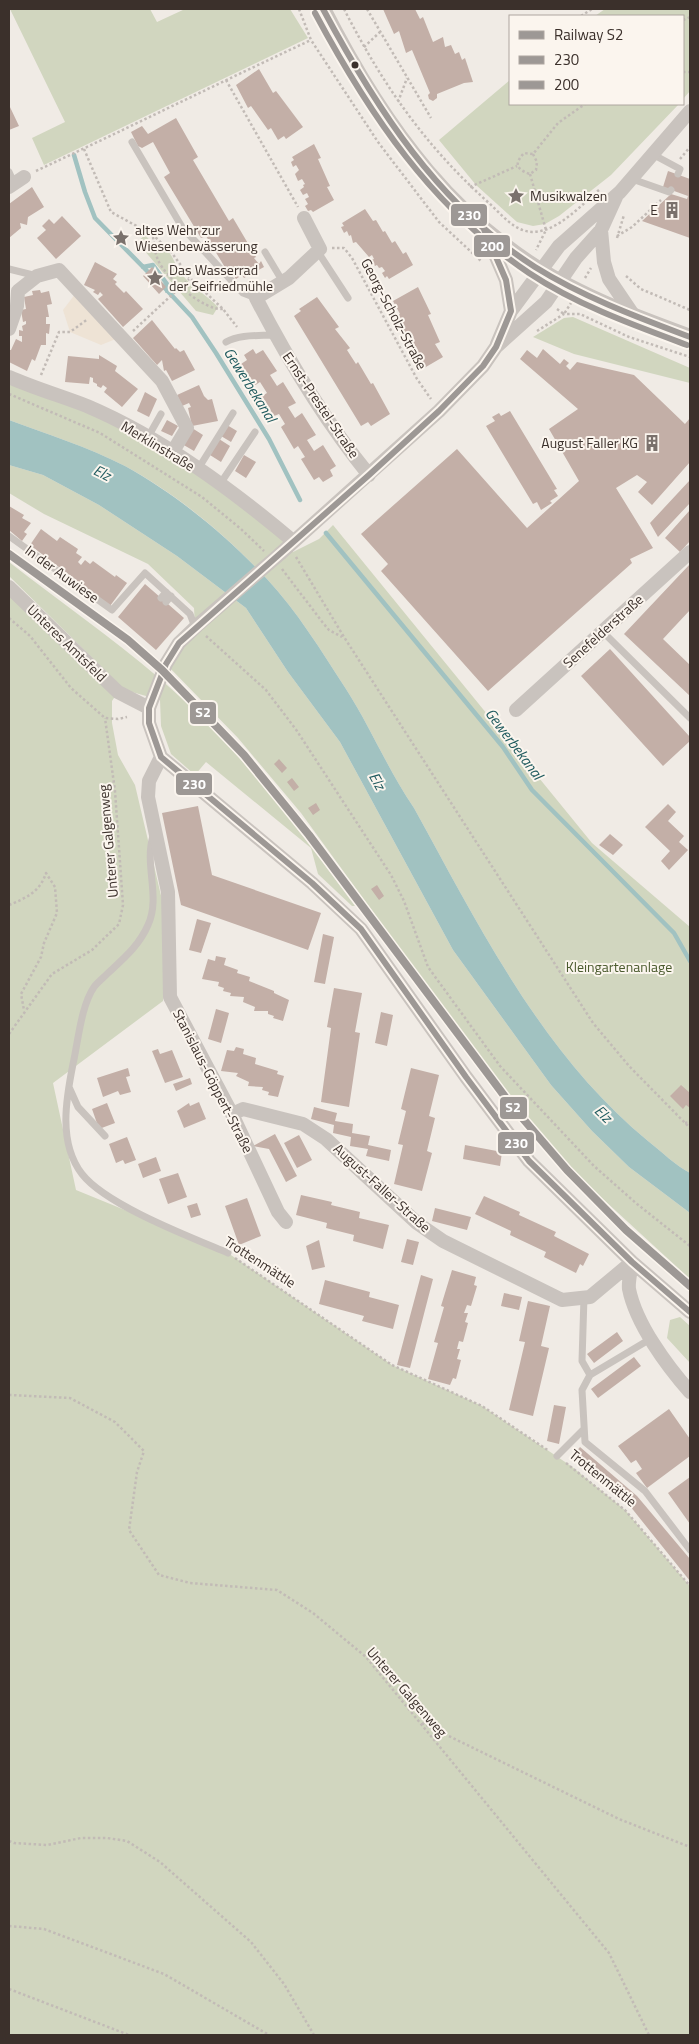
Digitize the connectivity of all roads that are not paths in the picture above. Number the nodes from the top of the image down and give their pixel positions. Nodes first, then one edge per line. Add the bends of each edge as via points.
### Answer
1 (323, 9) edge
2 (690, 111) edge
3 (132, 142) dead end
4 (654, 154) junction
5 (678, 174) dead end
6 (632, 179) junction
7 (670, 191) road end
8 (618, 194) junction
9 (304, 218) road end
10 (483, 227) junction
11 (601, 230) junction
12 (319, 250) junction
13 (264, 252) dead end
14 (9, 269) edge
15 (540, 269) junction
16 (37, 276) junction
17 (560, 281) junction
18 (283, 282) junction
19 (256, 298) junction
20 (348, 298) dead end
21 (511, 311) junction
22 (634, 316) junction
23 (9, 329) edge
24 (275, 334) junction
25 (690, 337) edge
26 (226, 342) dead end
27 (496, 347) junction
28 (9, 377) edge
29 (233, 412) dead end
30 (161, 414) dead end
31 (254, 432) dead end
32 (148, 438) junction
33 (172, 454) junction
34 (198, 470) junction
35 (369, 475) junction
36 (220, 485) junction
37 (9, 536) edge
38 (293, 541) junction
39 (690, 552) edge
40 (9, 587) edge
41 (197, 625) junction
42 (603, 632) junction
43 (149, 708) junction
44 (516, 710) dead end
45 (690, 718) edge
46 (161, 757) junction
47 (155, 830) junction
48 (68, 1087) junction
49 (232, 1114) junction
50 (105, 1136) dead end
51 (286, 1222) dead end
52 (228, 1252) road end
53 (632, 1262) junction
54 (584, 1297) junction
55 (690, 1312) edge
56 (652, 1338) junction
57 (590, 1375) junction
58 (690, 1392) edge
59 (584, 1428) junction
60 (556, 1456) road end
61 (690, 1550) edge

1 - 10 street via 366,89 398,137 431,178
2 - 4 street
3 - 19 lane, Ernst-Prestel-Straße via 182,227 243,293
4 - 5 lane via 680,169
4 - 6 street
6 - 7 lane
6 - 8 street
8 - 11 street
8 - 15 street via 577,229
9 - 12 street
10 - 15 street
10 - 21 street via 506,280
11 - 17 street
11 - 22 street via 609,279
12 - 18 street
12 - 20 lane
13 - 18 lane
14 - 16 lane
15 - 17 street
15 - 21 street
16 - 23 street via 18,291
16 - 33 street via 60,270 162,381 187,428
17 - 22 street
17 - 27 street via 546,302
18 - 19 street
19 - 24 street, Ernst-Prestel-Straße
21 - 27 street
22 - 25 street
24 - 26 lane via 237,336
24 - 35 street, Ernst-Prestel-Straße via 332,425
27 - 35 street via 483,366 439,411
28 - 32 street, Merklinstraße via 87,407
29 - 34 lane
30 - 32 lane
31 - 36 lane
32 - 33 street, Merklinstraße
33 - 34 street, Merklinstraße
34 - 36 street, Merklinstraße
35 - 38 street
36 - 38 street, Merklinstraße via 244,500
37 - 41 lane, In der Auwiese via 112,610 145,574 166,597 190,614
38 - 41 street, bridge
39 - 42 street, Senefelderstraße
40 - 43 street, Unteres Amtsfeld via 118,692
41 - 43 street via 179,643 166,664
42 - 44 street, Senefelderstraße
42 - 45 lane
43 - 46 street via 149,723
46 - 47 street, Stanislaus-Göppert-Straße via 149,781 148,797
46 - 53 street via 312,883 361,929 529,1161
47 - 48 lane, Trottenmättle via 149,850 154,889 149,924 137,946 94,988 84,1015
47 - 49 street, Stanislaus-Göppert-Straße via 168,892 170,997
48 - 50 lane via 78,1107
48 - 52 lane, Trottenmättle via 66,1127 72,1154 82,1174 108,1196
49 - 51 street, Stanislaus-Göppert-Straße via 278,1212
49 - 54 street, August-Faller-Straße via 243,1109 303,1124 326,1138 417,1223 443,1241 562,1300
53 - 54 street, August-Faller-Straße via 590,1296
53 - 55 street
53 - 56 street via 629,1287 636,1312
54 - 57 lane via 582,1361
56 - 57 lane
56 - 58 street
57 - 59 lane via 582,1390
59 - 60 lane
59 - 61 lane via 585,1442 645,1492

